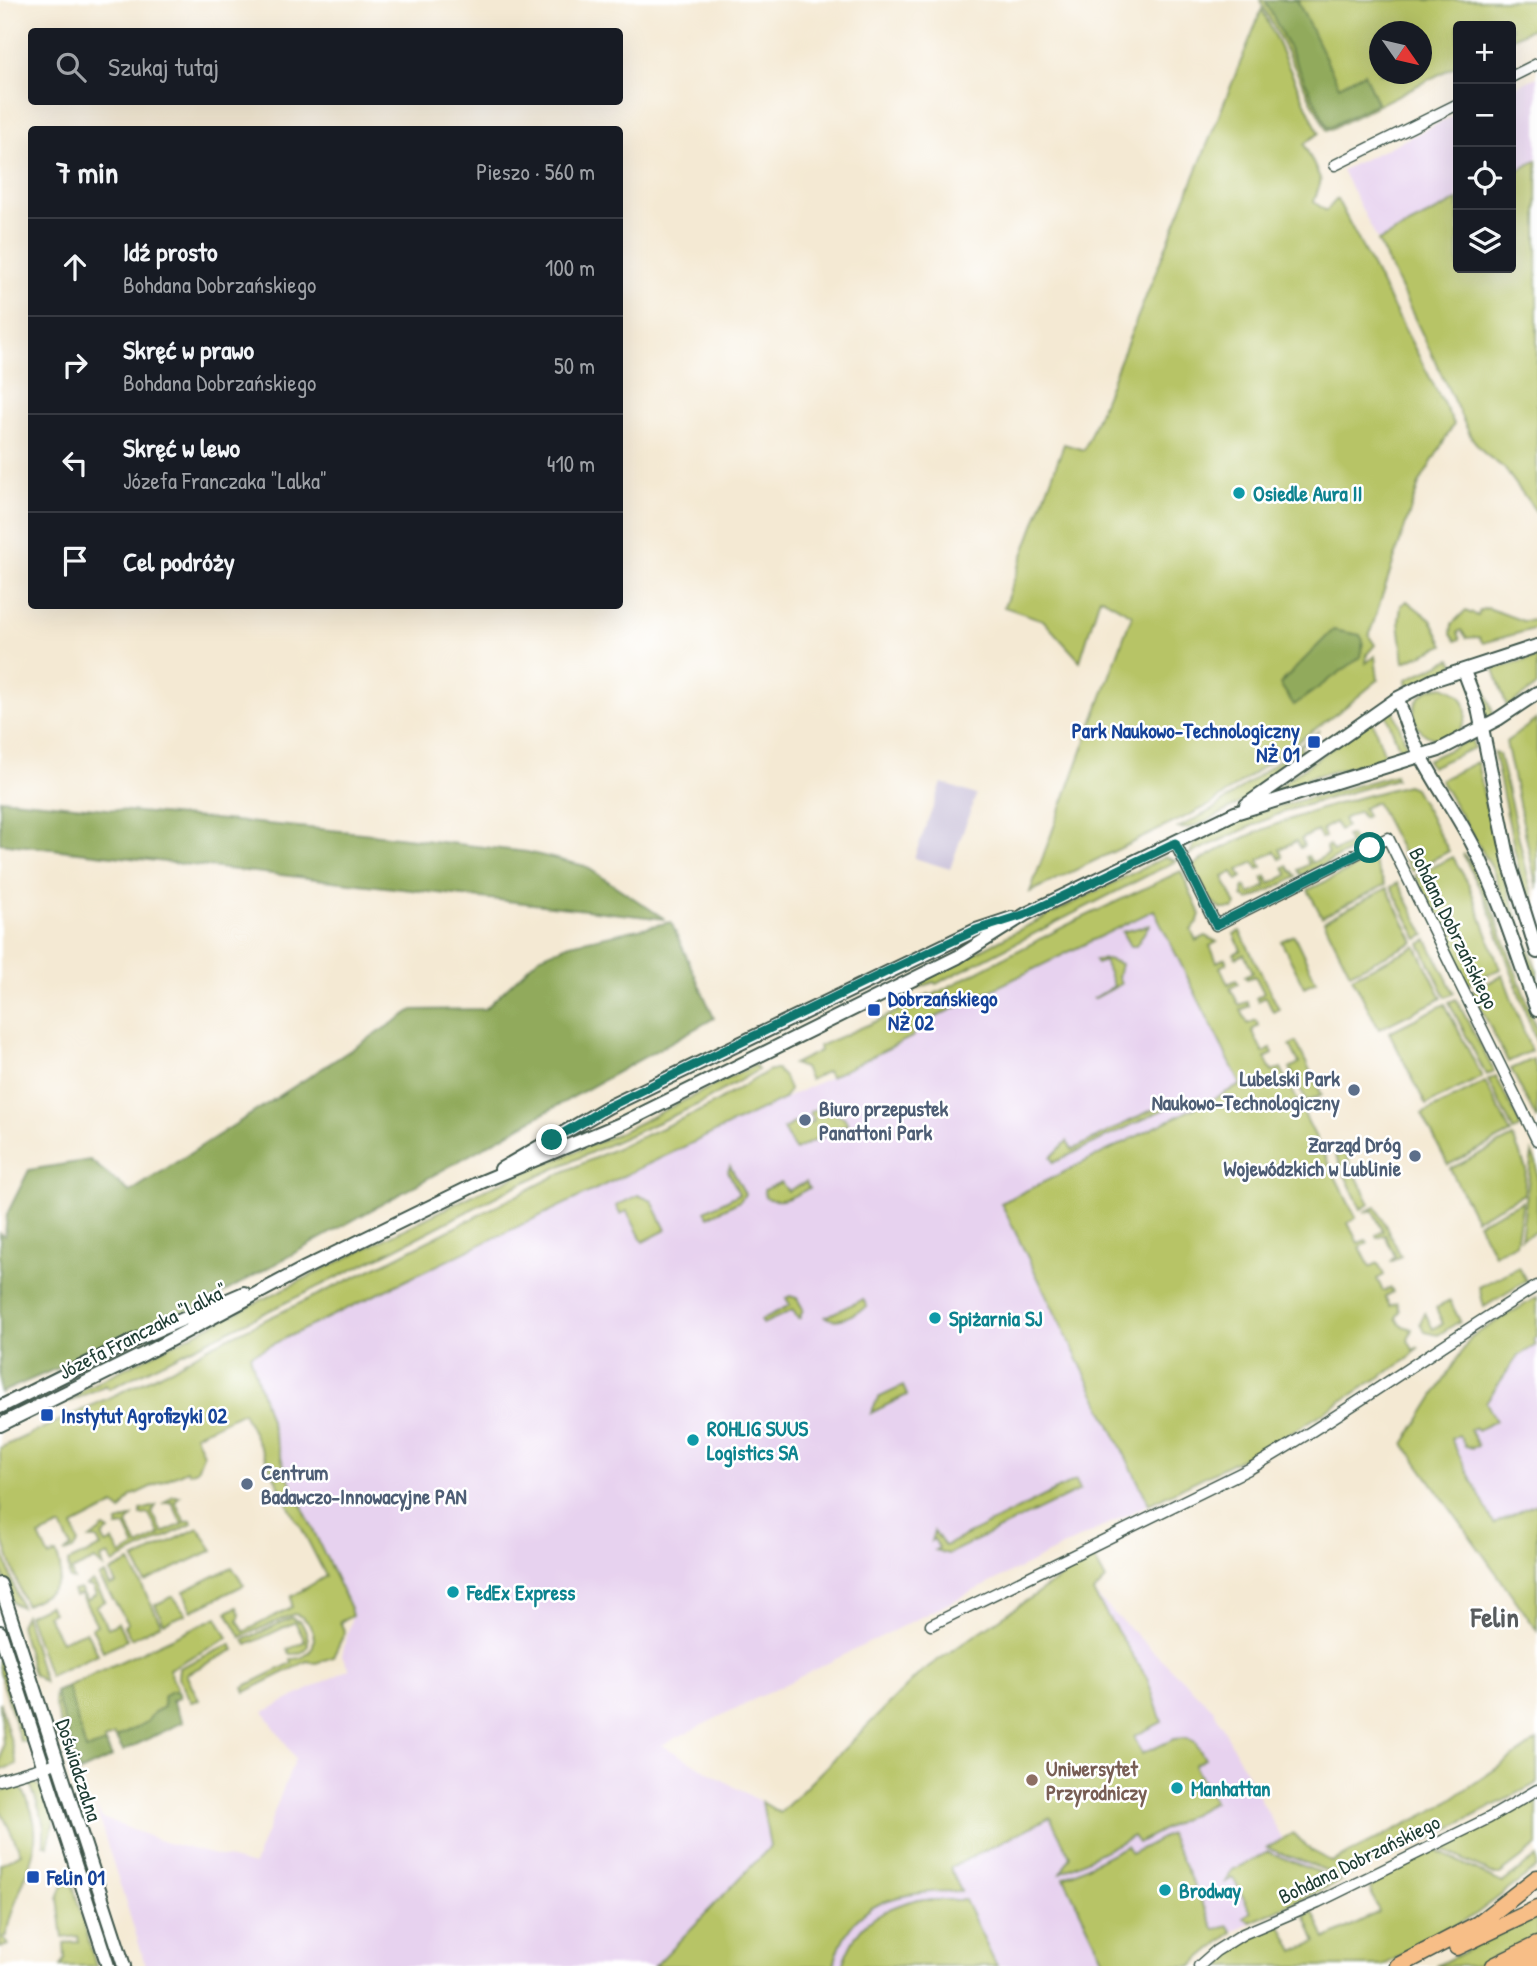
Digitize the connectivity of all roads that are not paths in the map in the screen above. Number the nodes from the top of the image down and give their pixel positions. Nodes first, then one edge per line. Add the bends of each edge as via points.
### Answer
1 (1537, 64) edge
2 (1516, 74) edge
3 (1453, 106) edge
4 (1335, 165) dead end
5 (1537, 646) edge
6 (1464, 671) junction
7 (1537, 693) edge
8 (1398, 698) junction
9 (1482, 728) junction
10 (1419, 757) junction
11 (1235, 813) junction
12 (1175, 843) junction
13 (1026, 914) junction
14 (1537, 952) edge
15 (1537, 1010) edge
16 (1537, 1140) edge
17 (479, 1183) junction
18 (303, 1269) junction
19 (1537, 1286) edge
20 (0, 1407) edge
21 (0, 1425) edge
22 (0, 1584) edge
23 (932, 1625) dead end
24 (0, 1632) edge
25 (27, 1692) junction
26 (51, 1765) junction
27 (0, 1780) edge
28 (1537, 1790) edge
29 (1537, 1878) edge
30 (1537, 1909) edge
31 (1537, 1945) edge
32 (102, 1948) junction
33 (1537, 1961) edge
34 (101, 1966) edge
35 (108, 1966) edge
36 (124, 1966) edge
37 (1199, 1966) edge
38 (1398, 1966) edge
39 (1420, 1966) edge
40 (1494, 1966) edge
41 (1519, 1966) edge

1 - 2 street
3 - 4 street
5 - 6 street, Józefa Franczaka "Lalka"
6 - 8 street, Józefa Franczaka "Lalka"
6 - 9 street
7 - 9 street, Józefa Franczaka "Lalka"
8 - 10 street
8 - 11 street, Józefa Franczaka "Lalka"
9 - 10 street, Józefa Franczaka "Lalka"
9 - 14 street via 1510,866
10 - 11 street, Józefa Franczaka "Lalka"
10 - 15 street via 1477,854
11 - 12 street, Józefa Franczaka "Lalka"
12 - 13 street, Józefa Franczaka "Lalka"
12 - 16 street, Bohdana Dobrzańskiego via 1216,925 1388,838
13 - 17 street, Józefa Franczaka "Lalka" via 958,957 623,1123
13 - 17 street, Józefa Franczaka "Lalka" via 976,930 621,1100
17 - 18 street, Józefa Franczaka "Lalka"
18 - 20 street, Józefa Franczaka "Lalka" via 137,1339
18 - 21 street, Józefa Franczaka "Lalka"
19 - 23 street via 1251,1468
22 - 25 street, Doświadczalna
24 - 25 street, Doświadczalna
25 - 26 street, Doświadczalna
26 - 27 street
26 - 32 street, Doświadczalna
26 - 36 street, Doświadczalna
28 - 37 street, Bohdana Dobrzańskiego via 1489,1818 1244,1934
29 - 38 main road via 1478,1924
30 - 39 main road
31 - 40 main road
32 - 34 street, Doświadczalna
32 - 35 street, Doświadczalna
33 - 41 main road

